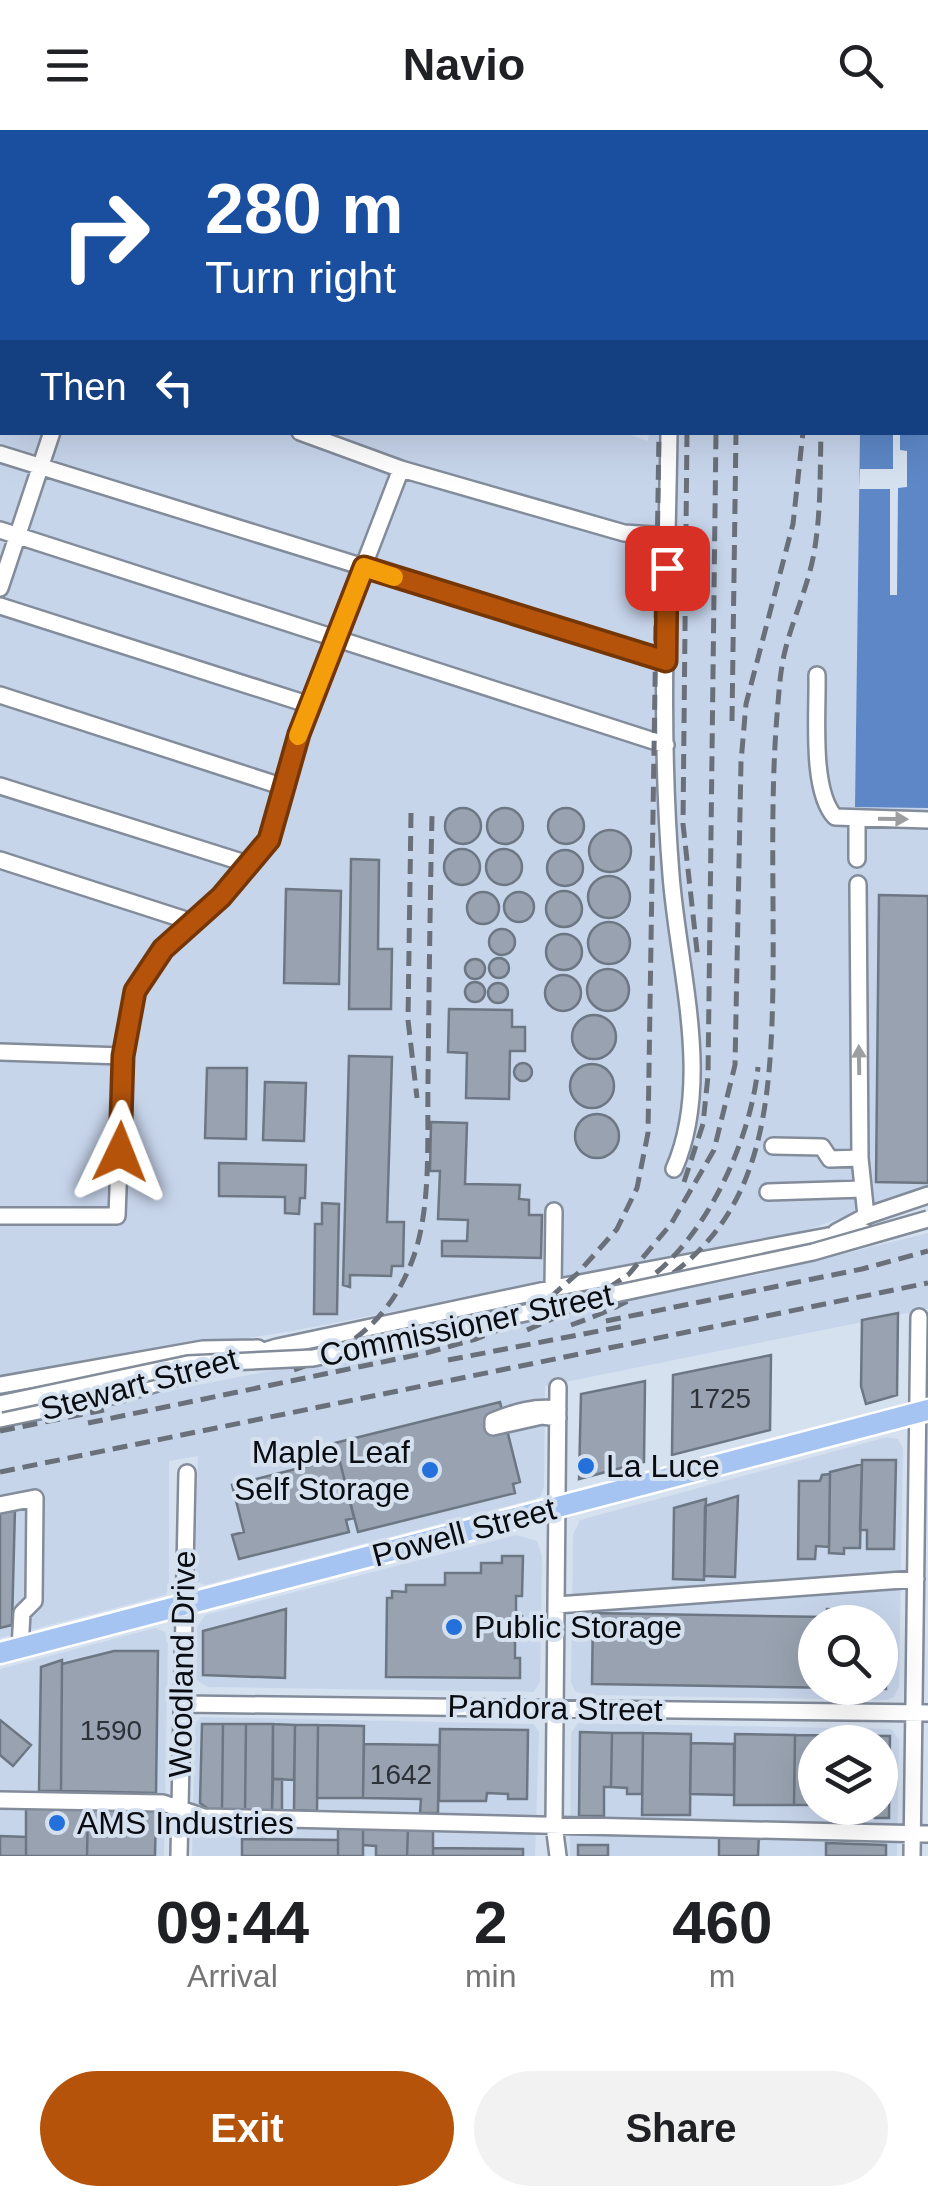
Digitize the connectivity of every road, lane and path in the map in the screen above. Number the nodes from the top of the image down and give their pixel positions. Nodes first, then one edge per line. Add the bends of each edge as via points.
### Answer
1 (51, 435) edge
2 (308, 435) edge
3 (669, 435) edge
4 (0, 454) edge
5 (41, 466) junction
6 (401, 469) junction
7 (0, 530) edge
8 (18, 536) junction
9 (668, 536) junction
10 (364, 567) junction
11 (0, 588) edge
12 (0, 606) edge
13 (336, 638) junction
14 (666, 661) junction
15 (817, 675) dead end
16 (0, 695) edge
17 (310, 705) junction
18 (666, 746) junction
19 (0, 786) edge
20 (284, 787) junction
21 (857, 818) junction
22 (928, 820) edge
23 (857, 859) dead end
24 (0, 860) edge
25 (248, 864) junction
26 (858, 884) dead end
27 (192, 922) junction
28 (0, 1052) edge
29 (123, 1056) junction
30 (773, 1146) dead end
31 (860, 1158) junction
32 (674, 1169) dead end
33 (863, 1189) junction
34 (768, 1192) dead end
35 (928, 1195) edge
36 (554, 1211) dead end
37 (0, 1216) edge
38 (866, 1216) junction
39 (928, 1219) edge
40 (828, 1236) junction
41 (554, 1289) junction
42 (919, 1318) dead end
43 (277, 1347) junction
44 (0, 1385) edge
45 (558, 1388) dead end
46 (0, 1404) edge
47 (923, 1411) edge
48 (0, 1419) edge
49 (186, 1473) dead end
50 (0, 1504) edge
51 (558, 1507) junction
52 (916, 1579) junction
53 (184, 1604) junction
54 (557, 1605) junction
55 (922, 1605) edge
56 (10, 1650) edge
57 (182, 1704) junction
58 (556, 1707) junction
59 (921, 1713) edge
60 (0, 1800) edge
61 (180, 1807) junction
62 (554, 1825) junction
63 (920, 1834) edge
64 (178, 1856) edge
65 (548, 1856) edge
66 (558, 1856) edge
67 (912, 1856) edge

1 - 5 street
2 - 6 street
3 - 9 street
4 - 5 street
5 - 8 street
5 - 10 street
6 - 9 street via 624,532
6 - 10 street
7 - 8 street
8 - 11 street
8 - 13 street
9 - 14 street
10 - 13 street
10 - 14 street
12 - 17 street
13 - 17 street
13 - 18 street
14 - 18 street
15 - 21 street via 825,807 835,817
16 - 20 street
17 - 20 street
18 - 32 street via 670,875 692,1082
19 - 25 street
20 - 25 street via 269,840
21 -> 22 street
21 - 23 street
24 - 27 street
25 - 27 street
31 -> 26 street
27 - 29 street via 163,949 135,991
28 - 29 street
29 - 37 street via 117,1216
30 - 31 street via 822,1147 830,1159
31 - 33 street
33 - 34 street
33 - 38 street
35 - 38 street, Stewart Street
36 - 41 street
38 - 40 street, Stewart Street
39 - 40 street, Stewart Street
39 - 46 street, Commissioner Street, bridge via 812,1252 313,1358 188,1364
40 - 41 street, Stewart Street
41 - 43 street, Stewart Street
42 - 47 street
43 - 44 street, Stewart Street via 202,1348
43 - 48 street, Stewart Street via 122,1394
45 - 51 street
47 - 51 main road, Powell Street
47 - 52 street
49 - 53 street, Woodland Drive
50 - 56 street via 35,1498 34,1601 22,1613
51 - 53 main road, Powell Street
51 - 54 street
52 - 54 street
52 - 55 street
53 - 56 main road, Powell Street
53 - 57 street, Woodland Drive
54 - 58 street
55 - 59 street
57 - 58 street, Pandora Street
57 - 61 street, Woodland Drive
58 - 59 street, Pandora Street
58 - 62 street
59 - 63 street
60 - 61 street
61 - 62 street via 204,1817
61 - 64 street, Woodland Drive
62 - 63 street
62 - 65 street
62 - 66 street
63 - 67 street

